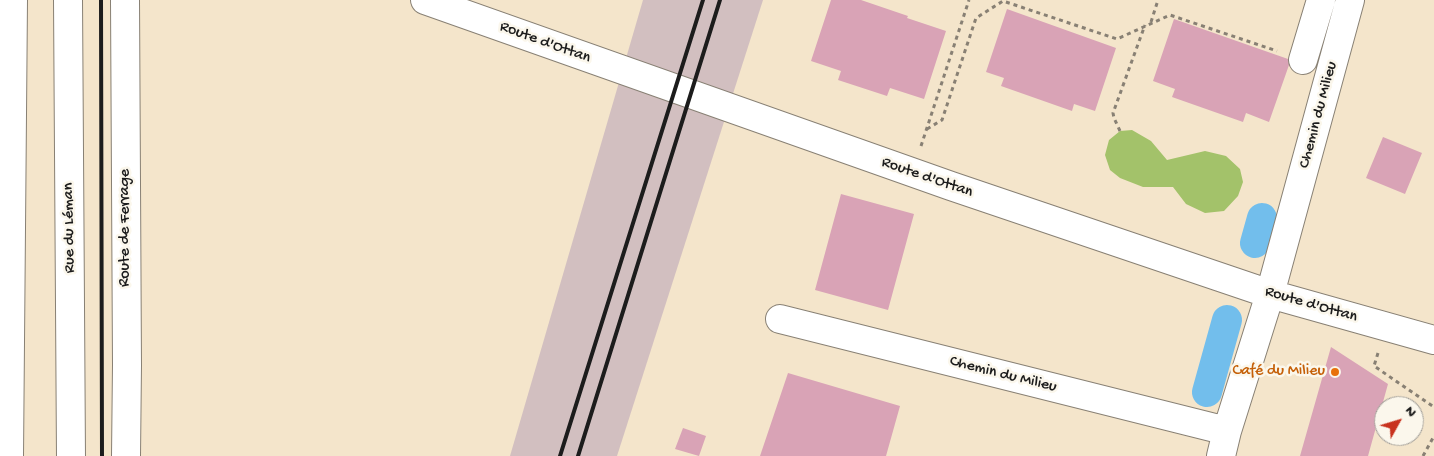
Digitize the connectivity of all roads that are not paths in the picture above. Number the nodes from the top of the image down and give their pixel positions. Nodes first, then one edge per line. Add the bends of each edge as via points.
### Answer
1 (13, 0) edge
2 (68, 0) edge
3 (125, 0) edge
4 (425, 0) edge
5 (1321, 0) edge
6 (1350, 0) edge
7 (1303, 60) road end
8 (1270, 294) junction
9 (780, 319) dead end
10 (1434, 340) edge
11 (1224, 444) edge
12 (9, 456) edge
13 (71, 456) edge
14 (126, 456) edge

1 - 12 street
2 - 13 street, Rue du Léman
3 - 14 street, Route de Ferrage
4 - 8 street, Route d'Ottan via 912,173
5 - 7 street
6 - 8 street, Chemin du Milieu
8 - 10 street, Route d'Ottan
8 - 11 street, Chemin du Milieu
9 - 11 street, Chemin du Milieu

